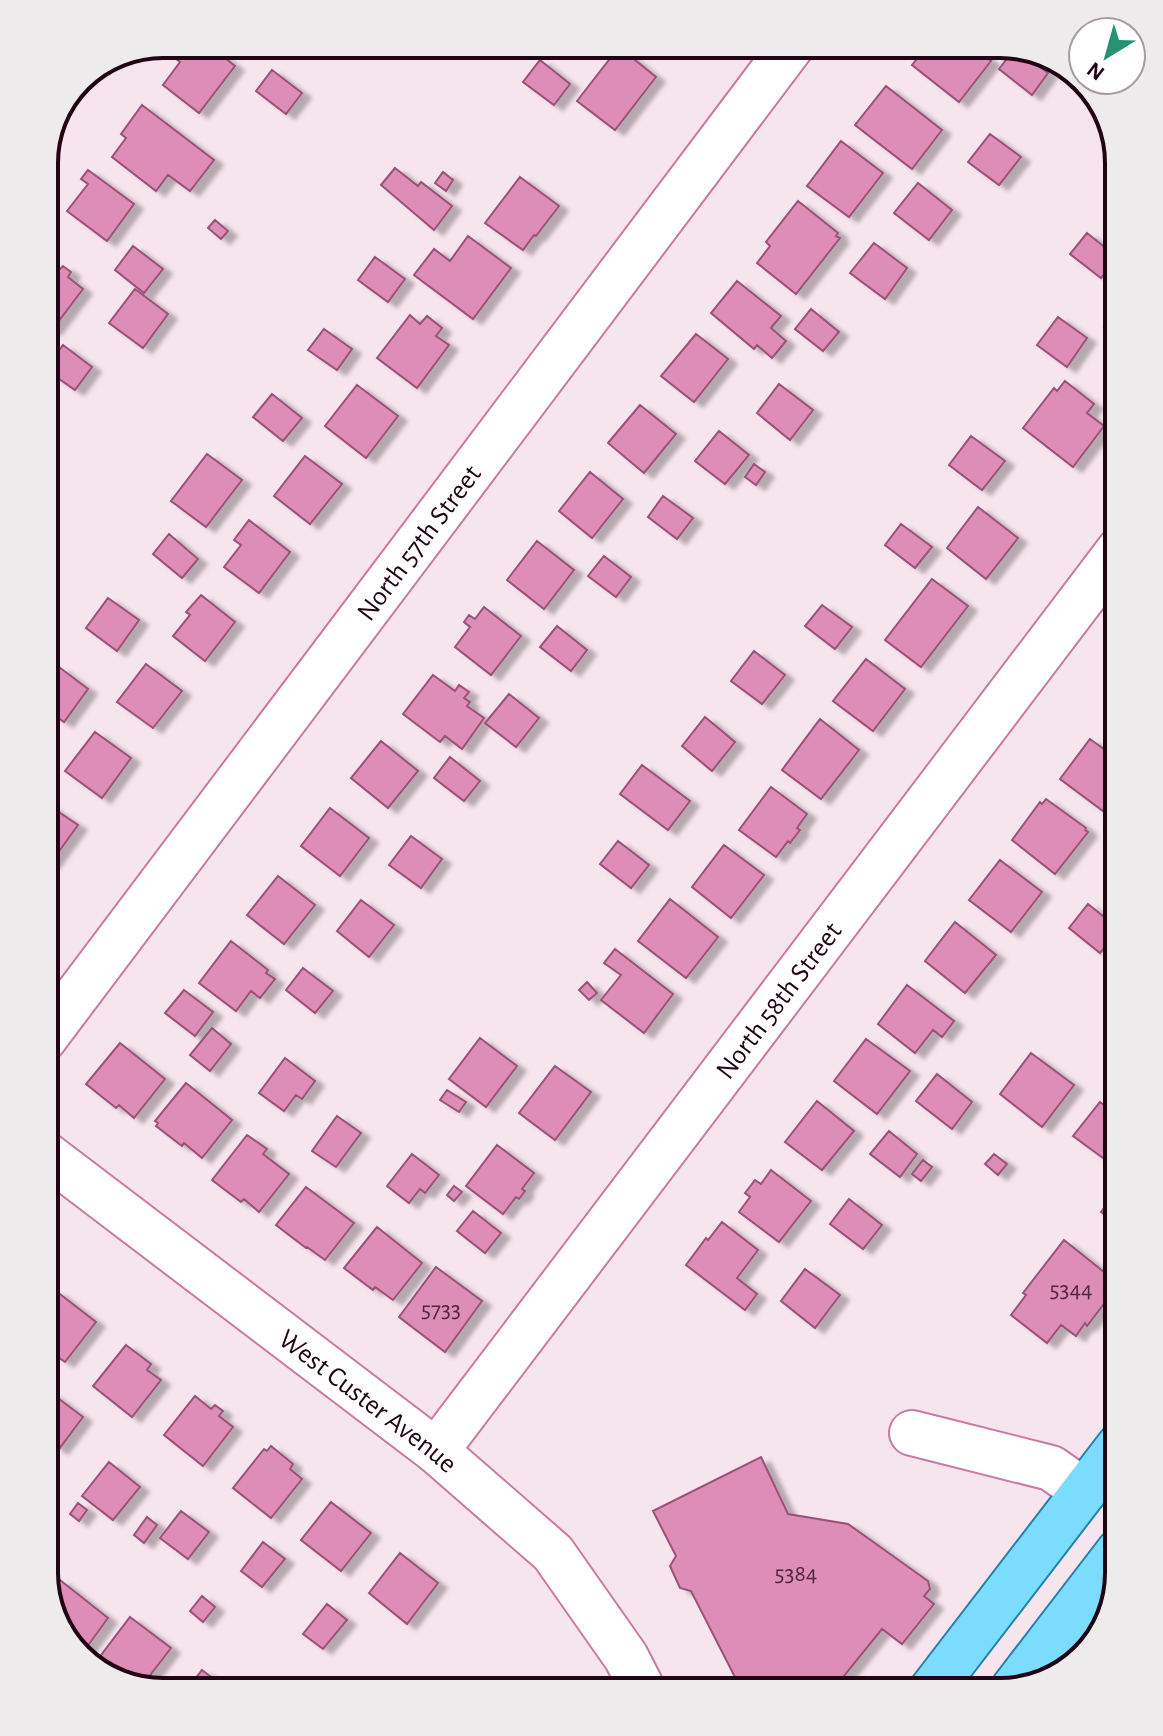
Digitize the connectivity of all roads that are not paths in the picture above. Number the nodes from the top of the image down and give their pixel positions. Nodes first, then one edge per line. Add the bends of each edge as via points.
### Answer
1 (782, 58) edge
2 (1105, 568) edge
3 (58, 1020) edge
4 (58, 1164) edge
5 (912, 1433) dead end
6 (436, 1451) junction
7 (1105, 1464) edge
8 (1084, 1491) junction
9 (1105, 1569) edge
10 (1024, 1675) edge
11 (637, 1678) edge
12 (941, 1678) edge

1 - 3 street, North 57th Street
2 - 6 street, North 58th Street
4 - 6 street, West Custer Avenue
5 - 8 street via 1051,1468
6 - 11 street, West Custer Avenue via 553,1553
7 - 8 main road
8 - 12 main road
9 - 10 main road

